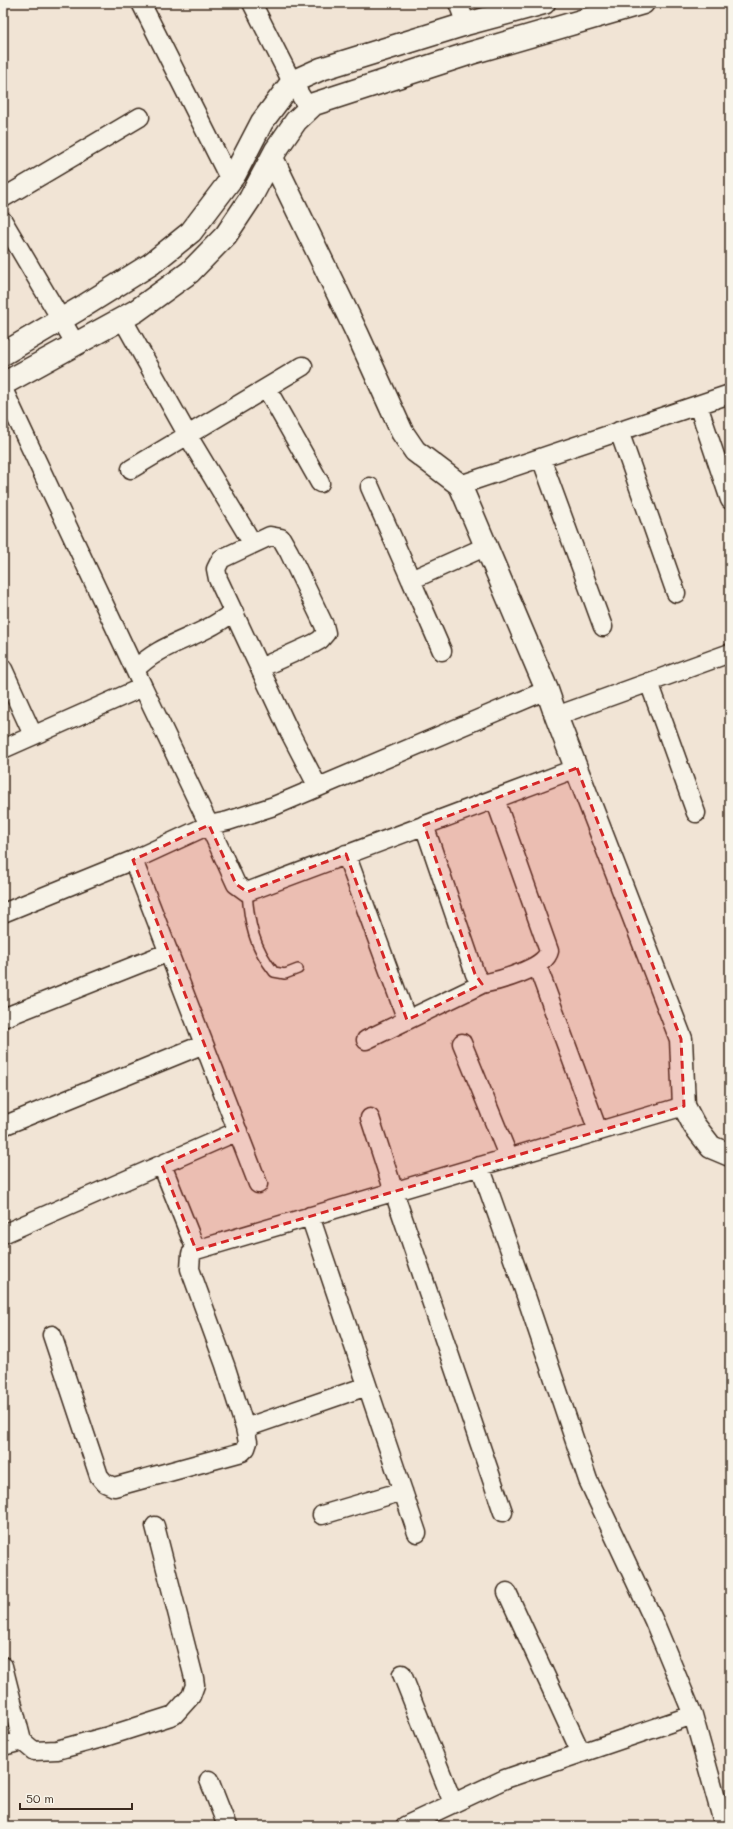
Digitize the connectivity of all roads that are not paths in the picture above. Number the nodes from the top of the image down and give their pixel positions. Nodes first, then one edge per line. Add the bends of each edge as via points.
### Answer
1 (141, 3) edge
2 (252, 3) edge
3 (458, 3) edge
4 (544, 3) edge
5 (643, 3) edge
6 (466, 24) junction
7 (292, 82) junction
8 (309, 109) junction
9 (140, 117) dead end
10 (272, 158) junction
11 (230, 180) junction
12 (3, 198) edge
13 (3, 221) edge
14 (122, 318) junction
15 (62, 320) junction
16 (75, 342) junction
17 (3, 354) edge
18 (303, 366) dead end
19 (3, 384) edge
20 (267, 388) junction
21 (3, 389) edge
22 (730, 394) edge
23 (698, 405) junction
24 (619, 431) junction
25 (188, 434) junction
26 (541, 458) junction
27 (131, 469) dead end
28 (320, 483) dead end
29 (460, 485) junction
30 (370, 487) dead end
31 (730, 500) edge
32 (253, 544) junction
33 (487, 546) junction
34 (412, 580) junction
35 (676, 593) dead end
36 (234, 612) junction
37 (603, 627) dead end
38 (442, 650) dead end
39 (730, 653) edge
40 (260, 668) junction
41 (3, 669) edge
42 (135, 670) junction
43 (649, 682) junction
44 (143, 687) junction
45 (547, 690) junction
46 (556, 716) junction
47 (33, 735) junction
48 (3, 749) edge
49 (577, 768) junction
50 (318, 787) junction
51 (495, 799) junction
52 (696, 813) dead end
53 (209, 825) junction
54 (424, 825) junction
55 (346, 854) junction
56 (133, 860) junction
57 (247, 892) junction
58 (3, 913) edge
59 (169, 952) junction
60 (537, 965) junction
61 (298, 969) dead end
62 (482, 984) junction
63 (3, 1018) edge
64 (406, 1020) junction
65 (366, 1040) dead end
66 (462, 1042) dead end
67 (204, 1044) junction
68 (684, 1106) junction
69 (370, 1118) dead end
70 (3, 1126) edge
71 (238, 1131) junction
72 (598, 1131) junction
73 (730, 1155) edge
74 (509, 1158) junction
75 (162, 1165) junction
76 (480, 1166) junction
77 (258, 1184) dead end
78 (394, 1192) junction
79 (310, 1216) junction
80 (3, 1234) edge
81 (196, 1250) junction
82 (52, 1335) dead end
83 (367, 1386) junction
84 (245, 1428) junction
85 (403, 1491) junction
86 (503, 1512) dead end
87 (322, 1515) dead end
88 (155, 1526) dead end
89 (417, 1533) dead end
90 (507, 1592) dead end
91 (3, 1666) edge
92 (402, 1674) dead end
93 (693, 1715) junction
94 (22, 1741) junction
95 (3, 1746) edge
96 (581, 1753) junction
97 (209, 1780) dead end
98 (453, 1803) junction
99 (227, 1826) edge
100 (405, 1826) edge
101 (724, 1826) edge

1 - 11 street
2 - 7 street
3 - 6 street
4 - 6 street
5 - 8 street via 471,53 314,104
6 - 7 street via 321,69
7 - 8 street
7 - 11 street via 262,122
8 - 10 street via 296,121
9 - 12 street
10 - 14 street via 250,199 226,235 190,272 136,311
10 - 29 street via 402,432 415,451
11 - 15 street via 191,232 151,264
13 - 15 street
14 - 16 street
14 - 25 street
15 - 16 street
15 - 17 street
16 - 19 street
18 - 20 street
20 - 25 street
20 - 28 street
21 - 42 street
22 - 23 street
23 - 24 street
23 - 31 street
24 - 26 street
24 - 35 street
25 - 27 street
25 - 32 street
26 - 29 street
26 - 37 street
29 - 33 street
30 - 34 street
32 - 36 street via 221,558 216,569 218,579
32 - 40 street via 270,536 280,538 326,630 320,640
33 - 34 street
33 - 45 street
34 - 38 street
36 - 40 street
36 - 42 street via 144,660
39 - 43 street
40 - 50 street
41 - 47 street
42 - 44 street
43 - 46 street
43 - 52 street
44 - 47 street via 123,698
44 - 53 street
45 - 46 street
45 - 50 street
46 - 49 street
47 - 48 street
49 - 51 street
49 - 68 street via 682,1039
50 - 53 street via 274,806
51 - 54 street
51 - 60 street via 549,951 544,961
53 - 56 street
53 - 57 street via 236,884
54 - 55 street
54 - 62 street via 475,974
55 - 57 street
55 - 64 street
56 - 58 street
56 - 59 street
57 - 61 lane via 251,930 267,963 274,972 285,974
59 - 63 street
59 - 67 street
60 - 62 street via 502,980
60 - 72 street
62 - 64 street
64 - 65 street
66 - 74 street
67 - 70 street
67 - 71 street
68 - 72 street
68 - 73 street via 694,1125 711,1147
69 - 78 street
71 - 75 street
71 - 77 street
72 - 74 street
74 - 76 street
75 - 80 street
75 - 81 street
76 - 78 street
76 - 93 street via 588,1480 657,1628
78 - 79 street
78 - 86 street
79 - 81 street
79 - 83 street
81 - 84 street via 191,1254 190,1269
82 - 84 street via 99,1476 105,1483 114,1487 242,1452 248,1442
83 - 84 street
83 - 85 street
85 - 87 street
85 - 89 street
88 - 94 street via 194,1678 195,1685 191,1696 174,1715 64,1748 34,1751
90 - 96 street
91 - 94 street
92 - 98 street
93 - 96 street
93 - 101 street
94 - 95 street
96 - 98 street via 505,1779
97 - 99 street
98 - 100 street

